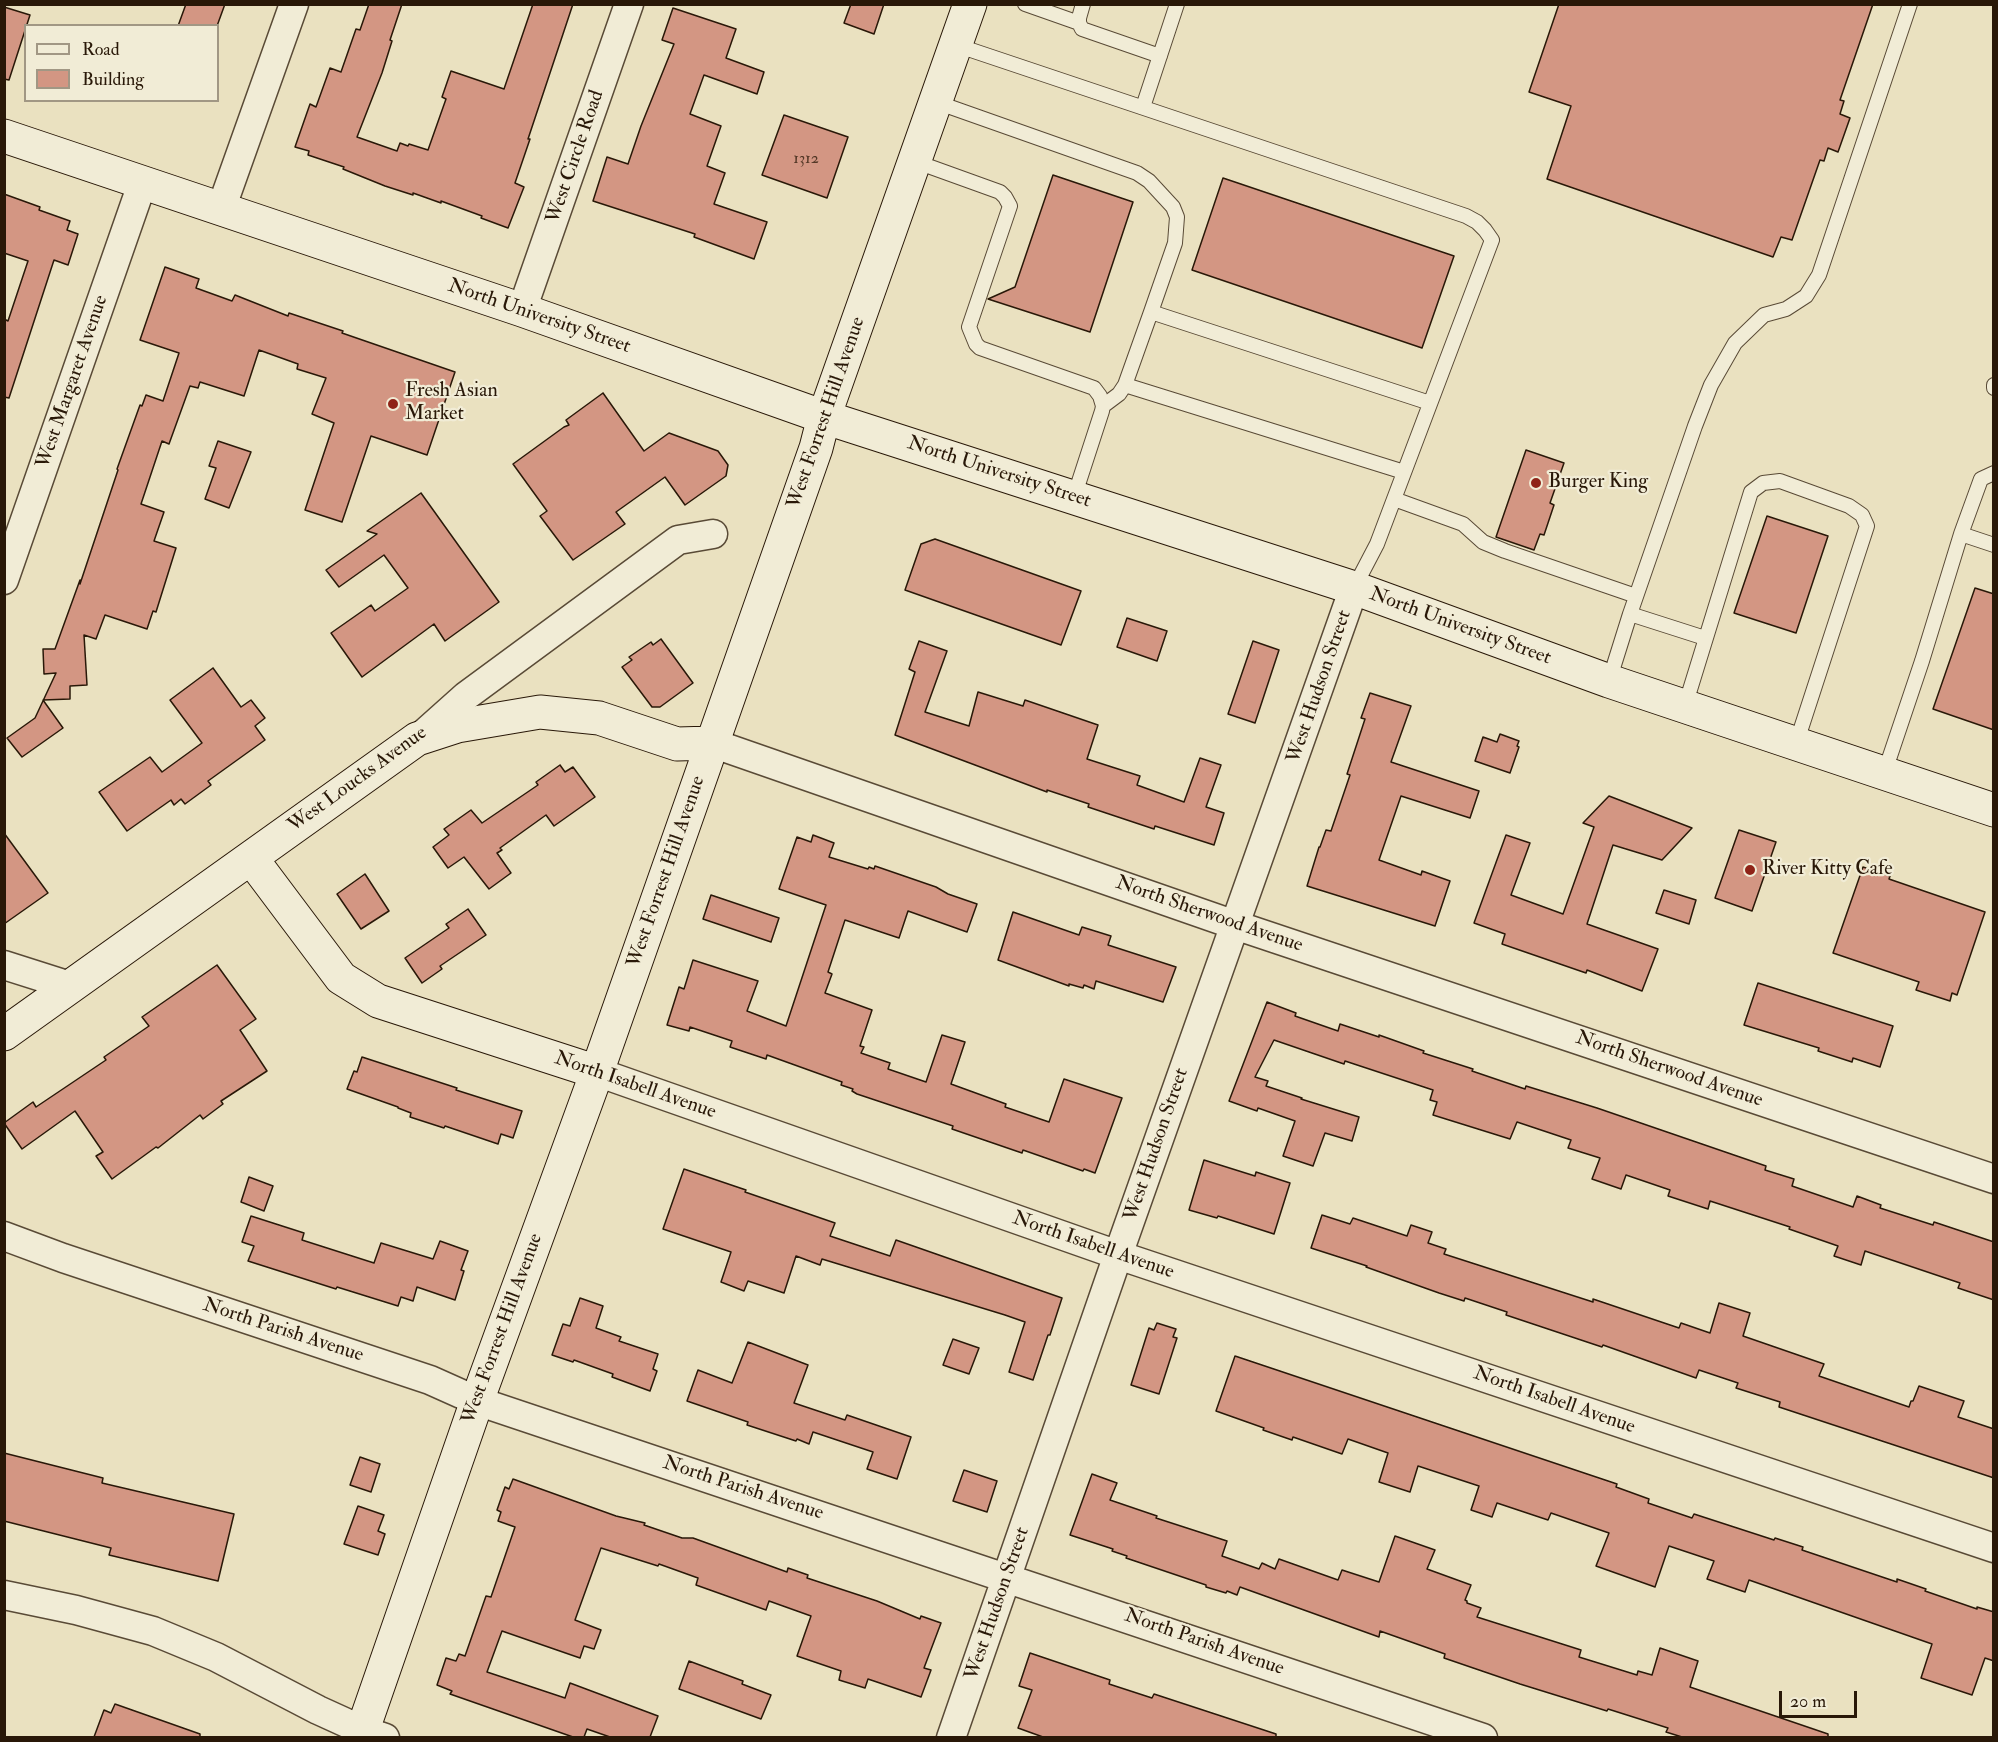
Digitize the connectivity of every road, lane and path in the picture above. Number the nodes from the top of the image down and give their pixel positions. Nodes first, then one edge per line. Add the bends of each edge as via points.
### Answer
1 (294, 4) edge
2 (629, 4) edge
3 (970, 4) edge
4 (1025, 4) edge
5 (1083, 4) edge
6 (1177, 4) edge
7 (1910, 4) edge
8 (1079, 23) junction
9 (956, 45) junction
10 (1160, 56) junction
11 (935, 102) junction
12 (1143, 108) junction
13 (4, 136) edge
14 (914, 161) junction
15 (142, 184) junction
16 (221, 209) junction
17 (522, 310) junction
18 (1151, 312) junction
19 (1125, 385) junction
20 (1430, 403) junction
21 (1103, 406) junction
22 (824, 417) junction
23 (1404, 472) junction
24 (1994, 473) edge
25 (1074, 497) junction
26 (1394, 499) junction
27 (713, 534) dead end
28 (1961, 534) junction
29 (1994, 545) edge
30 (4, 580) edge
31 (1354, 588) junction
32 (1636, 596) junction
33 (1630, 614) junction
34 (1705, 638) junction
35 (1609, 681) junction
36 (1685, 706) junction
37 (417, 739) junction
38 (712, 743) junction
39 (1796, 744) junction
40 (1884, 774) junction
41 (1994, 810) edge
42 (252, 858) junction
43 (1235, 925) junction
44 (4, 965) edge
45 (70, 986) junction
46 (4, 1034) edge
47 (597, 1072) junction
48 (1994, 1179) edge
49 (4, 1236) edge
50 (1118, 1255) junction
51 (477, 1401) junction
52 (1994, 1548) edge
53 (1008, 1577) junction
54 (4, 1595) edge
55 (369, 1735) edge
56 (951, 1737) edge
57 (1483, 1737) edge

1 - 16 street
2 - 17 street, West Circle Road
3 - 9 main road, West Forrest Hill Avenue
4 - 8 lane
5 - 8 lane
6 - 10 lane
7 - 32 lane via 1819,275 1806,296 1786,309 1764,315 1734,343 1695,426
8 - 10 lane via 1082,29
9 - 11 main road, West Forrest Hill Avenue
9 - 12 lane
10 - 12 lane
11 - 14 main road, West Forrest Hill Avenue
11 - 18 lane via 1149,181 1177,217 1175,243
12 - 20 lane via 1477,222 1492,240
13 - 15 main road, North University Street
14 - 21 lane via 1000,192 1010,206 969,327 976,344 1094,388
14 - 22 main road, West Forrest Hill Avenue
15 - 16 main road, North University Street
15 - 30 street, West Margaret Avenue
16 - 17 main road, North University Street
17 - 22 main road, North University Street
18 - 19 lane
18 - 20 lane
19 - 21 lane
19 - 23 lane
20 - 23 lane
21 - 25 lane
22 - 25 main road, North University Street
22 - 38 main road, West Forrest Hill Avenue
23 - 26 lane
24 - 28 lane via 1981,478
25 - 31 main road, North University Street
26 - 31 lane
26 - 32 lane via 1463,524 1483,542 1505,551
27 - 37 street, West Loucks Avenue via 678,540 466,696
28 - 29 lane
28 - 40 lane
31 - 35 main road, North University Street
31 - 43 street, West Hudson Street
32 - 33 lane
33 - 34 lane
33 - 35 lane
34 - 36 lane
34 - 39 lane via 1751,492 1763,483 1780,481 1849,506 1862,515 1867,526
35 - 36 main road, North University Street
36 - 39 main road, North University Street
37 - 38 main road, North Sherwood Avenue via 457,726 540,712 599,718 677,744
37 - 42 main road, West Loucks Avenue
38 - 43 street, North Sherwood Avenue
38 - 47 main road, West Forrest Hill Avenue
39 - 40 main road, North University Street
40 - 41 main road, North University Street
42 - 45 main road, West Loucks Avenue
42 - 47 main road, North Isabell Avenue via 341,978 378,1001
43 - 48 street, North Sherwood Avenue
43 - 50 street, West Hudson Street
44 - 45 street
45 - 46 main road, West Loucks Avenue
47 - 50 street, North Isabell Avenue
47 - 51 main road, West Forrest Hill Avenue
49 - 51 street, North Parish Avenue via 430,1380
50 - 52 street, North Isabell Avenue
50 - 53 street, West Hudson Street
51 - 53 street, North Parish Avenue
51 - 55 main road, West Forrest Hill Avenue
53 - 56 street, West Hudson Street
53 - 57 street, North Parish Avenue
54 - 55 street via 162,1634 216,1657

